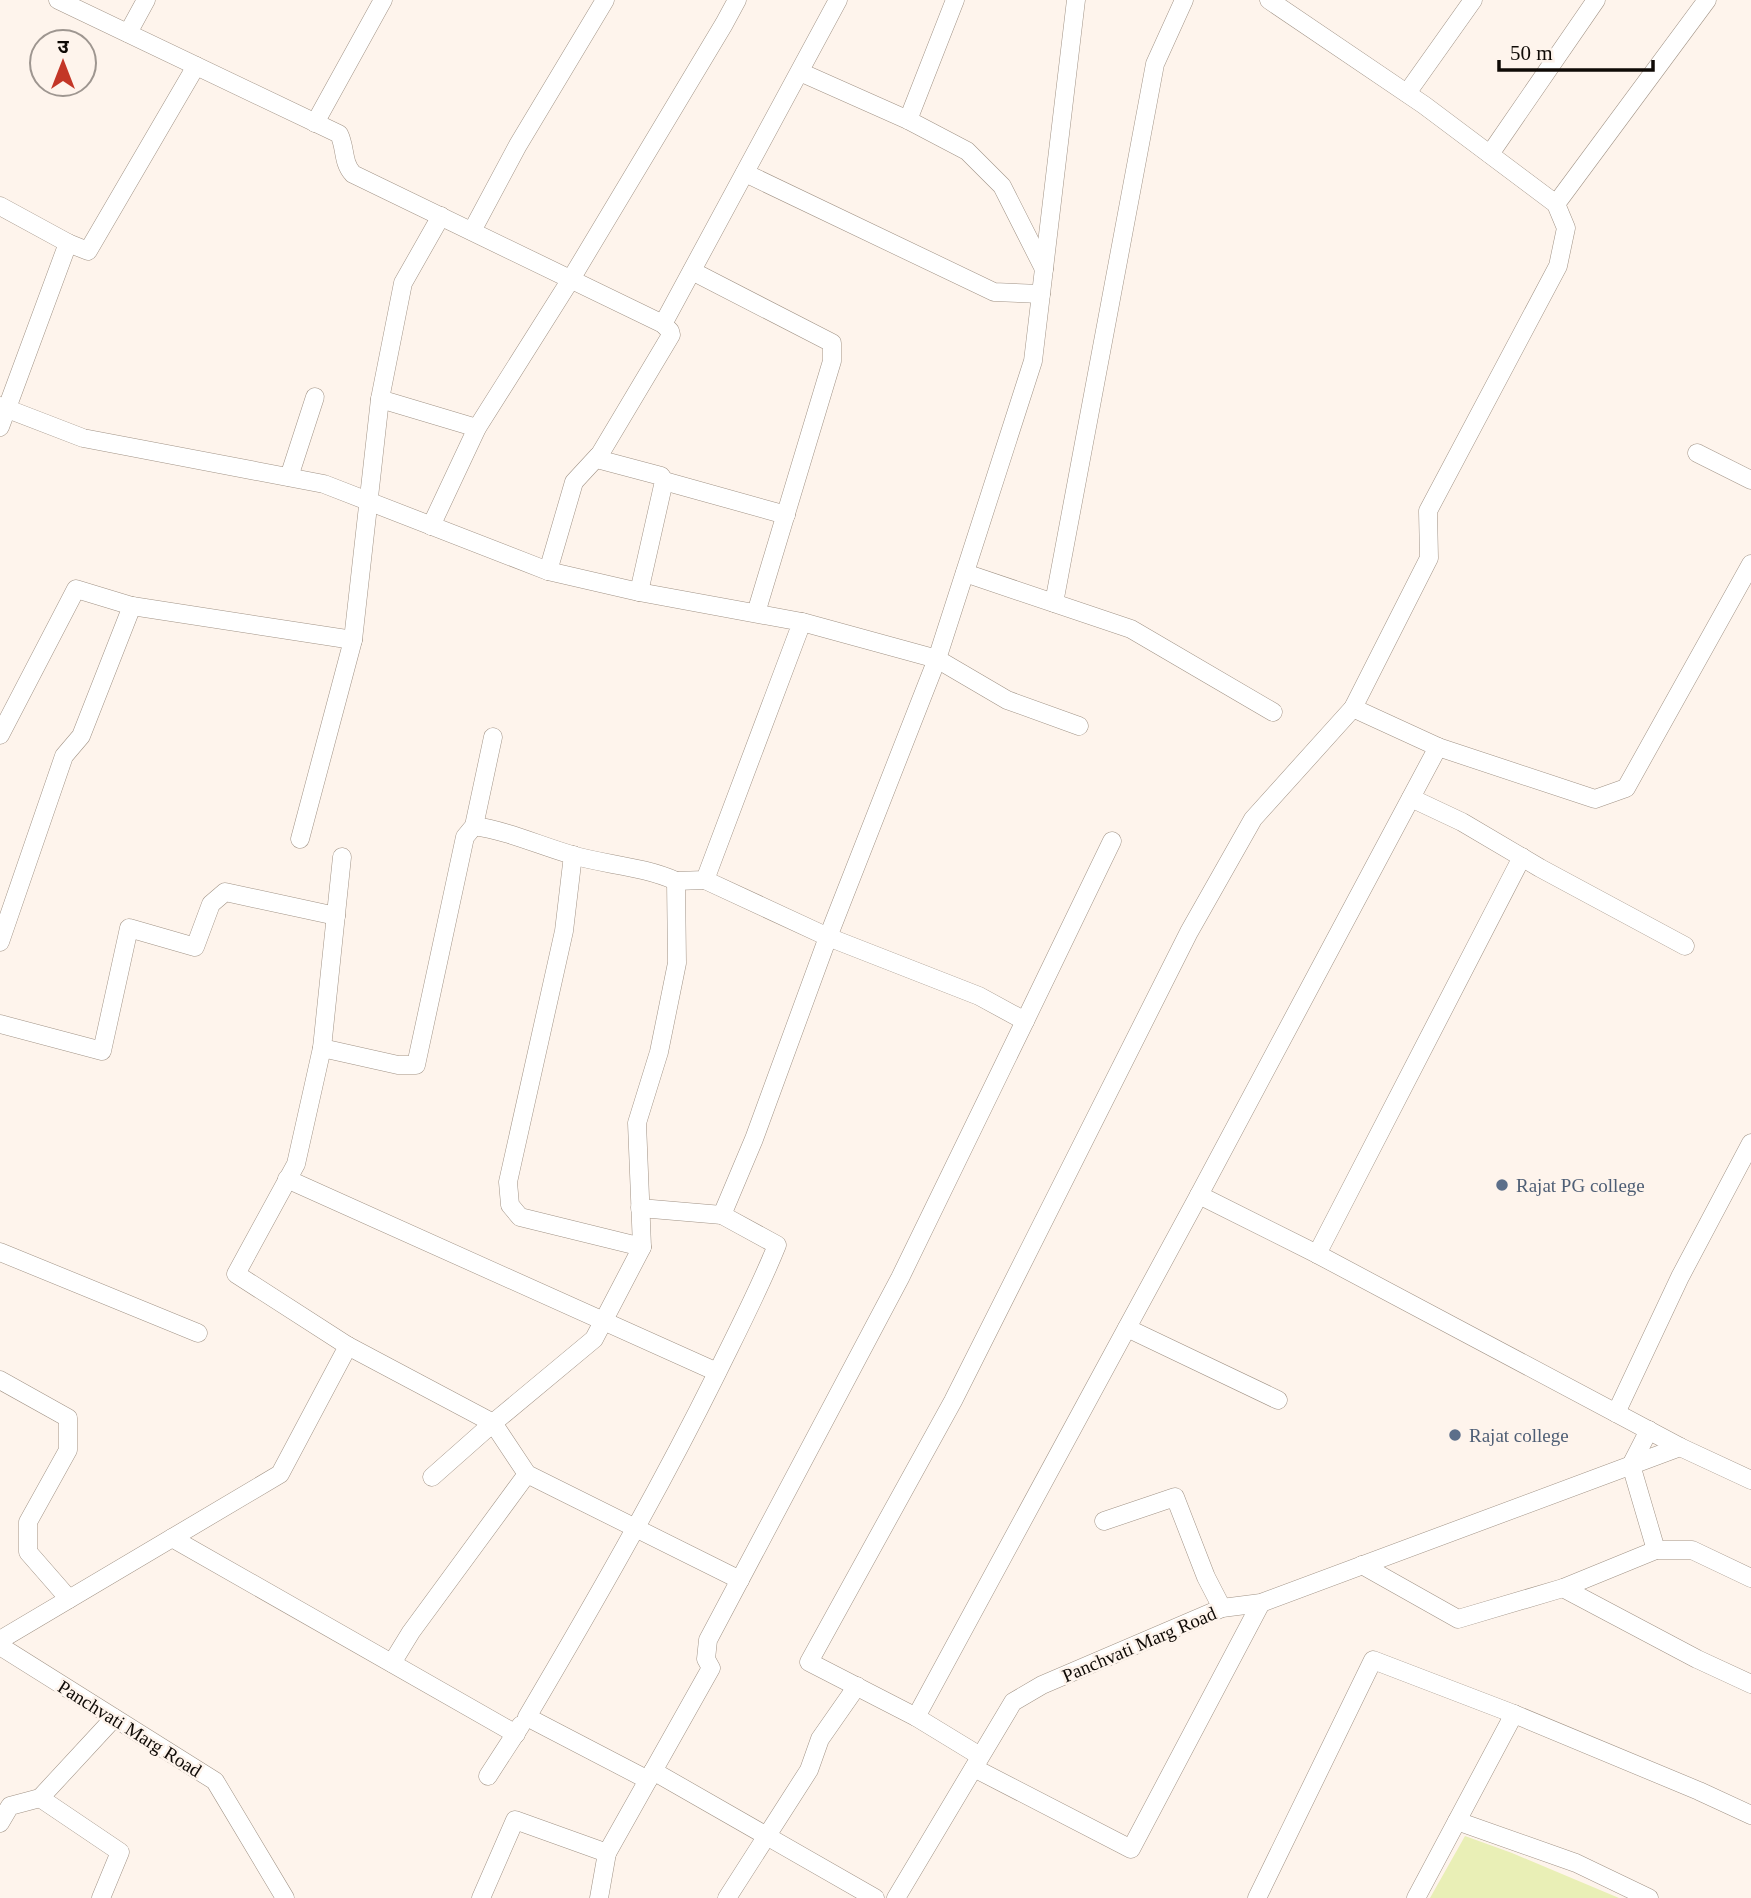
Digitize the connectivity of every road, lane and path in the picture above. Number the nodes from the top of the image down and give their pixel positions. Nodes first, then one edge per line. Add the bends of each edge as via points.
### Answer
1 (58, 0) edge
2 (145, 0) edge
3 (383, 0) edge
4 (605, 0) edge
5 (737, 0) edge
6 (838, 0) edge
7 (955, 0) edge
8 (1076, 0) edge
9 (1269, 0) edge
10 (1473, 0) edge
11 (1597, 0) edge
12 (1707, 0) edge
13 (1178, 2) edge
14 (128, 33) junction
15 (197, 66) junction
16 (800, 72) junction
17 (1407, 93) junction
18 (908, 120) junction
19 (315, 123) junction
20 (1490, 155) junction
21 (745, 173) junction
22 (1556, 204) junction
23 (0, 206) edge
24 (441, 216) junction
25 (472, 231) junction
26 (68, 243) junction
27 (1044, 269) junction
28 (692, 271) junction
29 (571, 279) junction
30 (1041, 294) junction
31 (663, 324) junction
32 (315, 397) dead end
33 (380, 399) junction
34 (4, 408) edge
35 (0, 428) edge
36 (477, 428) junction
37 (1697, 453) dead end
38 (598, 456) junction
39 (289, 477) junction
40 (1751, 480) edge
41 (664, 481) junction
42 (370, 503) junction
43 (786, 515) junction
44 (430, 526) junction
45 (1751, 564) edge
46 (548, 571) junction
47 (965, 573) junction
48 (639, 592) junction
49 (1054, 603) junction
50 (132, 606) junction
51 (756, 613) junction
52 (802, 622) junction
53 (353, 640) junction
54 (937, 659) junction
55 (1353, 708) junction
56 (1273, 712) dead end
57 (1079, 726) dead end
58 (0, 735) edge
59 (493, 737) dead end
60 (1438, 747) junction
61 (1411, 799) junction
62 (474, 826) junction
63 (300, 839) dead end
64 (1112, 841) dead end
65 (573, 855) junction
66 (342, 857) dead end
67 (1522, 858) junction
68 (705, 880) junction
69 (676, 881) junction
70 (335, 916) junction
71 (828, 937) junction
72 (0, 942) edge
73 (1685, 946) dead end
74 (1025, 1021) junction
75 (0, 1024) edge
76 (322, 1048) junction
77 (1751, 1143) edge
78 (287, 1179) junction
79 (1199, 1195) junction
80 (640, 1208) junction
81 (722, 1215) junction
82 (642, 1247) junction
83 (0, 1252) edge
84 (1317, 1254) junction
85 (603, 1322) junction
86 (1126, 1328) junction
87 (198, 1333) dead end
88 (348, 1346) junction
89 (717, 1373) junction
90 (0, 1380) edge
91 (1278, 1400) dead end
92 (1616, 1413) junction
93 (493, 1423) junction
94 (1649, 1430) junction
95 (1680, 1447) junction
96 (1631, 1465) junction
97 (527, 1474) junction
98 (432, 1478) dead end
99 (1751, 1480) edge
100 (1104, 1521) dead end
101 (635, 1528) junction
102 (172, 1538) junction
103 (1656, 1550) junction
104 (1362, 1565) junction
105 (1751, 1578) edge
106 (740, 1580) junction
107 (1563, 1588) junction
108 (69, 1599) junction
109 (1261, 1603) junction
110 (1222, 1608) junction
111 (0, 1640) edge
112 (0, 1646) edge
113 (392, 1663) junction
114 (1751, 1684) edge
115 (857, 1686) junction
116 (1514, 1714) junction
117 (527, 1717) junction
118 (916, 1717) junction
119 (114, 1718) junction
120 (516, 1734) junction
121 (977, 1762) junction
122 (488, 1776) dead end
123 (651, 1776) junction
124 (40, 1798) junction
125 (1751, 1815) edge
126 (1457, 1821) junction
127 (0, 1823) edge
128 (766, 1836) junction
129 (607, 1853) junction
130 (101, 1898) edge
131 (285, 1898) edge
132 (481, 1898) edge
133 (598, 1898) edge
134 (727, 1898) edge
135 (875, 1898) edge
136 (896, 1898) edge
137 (1257, 1898) edge
138 (1416, 1898) edge
139 (1649, 1898) edge

1 - 14 street
2 - 14 street
3 - 19 street
4 - 25 street
5 - 29 street
6 - 16 street
7 - 18 street
8 - 27 street
9 - 17 street
10 - 17 street
11 - 20 street
12 - 22 street
13 - 49 street via 1155,64
14 - 15 street
15 - 19 street
15 - 26 street via 88,251
16 - 18 street
16 - 21 street
17 - 20 street
18 - 27 street via 967,151 1002,186
19 - 24 street via 339,134 353,174
20 - 22 street
21 - 28 street
21 - 30 street via 994,292
22 - 55 street via 1566,228 1559,266 1428,511 1429,558
23 - 26 street
24 - 25 street
24 - 33 street via 402,283
25 - 29 street
26 - 34 street
27 - 30 street
28 - 31 street
28 - 43 street via 832,343 832,361
29 - 31 street
29 - 36 street
30 - 47 street via 1033,361
31 - 38 street via 671,335
32 - 39 street
33 - 36 street
33 - 42 street
34 - 35 street
34 - 39 street via 83,438
36 - 44 street
37 - 40 street
38 - 41 street via 600,461 661,476
38 - 46 street via 574,482
39 - 42 street via 324,484
41 - 43 street
41 - 48 street
42 - 44 street
42 - 53 street
43 - 51 street
44 - 46 street
45 - 60 street via 1626,788 1595,799
46 - 48 street
47 - 49 street
47 - 54 street
48 - 51 street
49 - 56 street via 1130,629
50 - 53 street
50 - 58 street via 76,589
50 - 72 street via 81,736 64,756
51 - 52 street
52 - 54 street
52 - 68 street
53 - 63 street
54 - 57 street via 1007,700
54 - 71 street
55 - 60 street
55 - 115 street via 1253,819 1189,932 953,1401 809,1662
59 - 62 street
60 - 61 street
61 - 67 street via 1462,822
61 - 79 street
62 - 65 street via 497,829
62 - 76 street via 465,837 416,1065
64 - 74 street
65 - 69 street via 655,872
65 - 82 street via 564,931 508,1182 510,1205 520,1217
66 - 70 street
67 - 73 street
67 - 84 street
68 - 69 street
68 - 71 street
69 - 80 street via 677,964 659,1052 637,1123
70 - 75 street via 225,892 211,904 195,947 129,928 102,1051
70 - 76 street
71 - 74 street via 979,996
71 - 81 street
74 - 106 street via 900,1278
76 - 78 street via 296,1164
77 - 92 street via 1680,1277
78 - 85 street
78 - 88 street via 236,1274
79 - 84 street
79 - 86 street
80 - 81 street
80 - 82 street
81 - 89 street via 777,1245
82 - 85 street
83 - 87 street
84 - 92 street
85 - 89 street
85 - 93 street via 594,1339
86 - 91 street
86 - 118 street
88 - 93 street
88 - 102 street via 281,1474
89 - 101 street
90 - 108 street via 68,1418 68,1450 28,1522 28,1552
92 - 94 street
93 - 97 street
93 - 98 street
94 - 95 street
94 - 96 street
95 - 96 street, Panchvati Marg Road
95 - 99 street
96 - 103 street
96 - 104 street, Panchvati Marg Road
97 - 101 street
97 - 113 street
100 - 110 street via 1175,1497
101 - 106 street
101 - 117 street
102 - 108 street
102 - 113 street
103 - 105 street via 1692,1550
103 - 107 street
104 - 107 street via 1458,1619
104 - 109 street, Panchvati Marg Road
106 - 123 street via 708,1640 706,1659 711,1668
107 - 114 street
108 - 111 street
109 - 110 street, Panchvati Marg Road
109 - 121 street via 1130,1849
110 - 121 street, Panchvati Marg Road via 1042,1685 1013,1702
112 - 119 street, Panchvati Marg Road
113 - 120 street
115 - 118 street
115 - 128 street via 820,1739 809,1770
116 - 125 street
116 - 126 street
116 - 137 street via 1373,1660
117 - 120 street
117 - 123 street
118 - 121 street
119 - 124 street
119 - 131 street, Panchvati Marg Road via 215,1781
120 - 122 street
121 - 136 street, Panchvati Marg Road
123 - 128 street
123 - 129 street
124 - 127 street via 10,1806
124 - 130 street via 120,1852
126 - 138 street
126 - 139 street via 1576,1863
128 - 134 street
128 - 135 street
129 - 132 street via 515,1819
129 - 133 street

